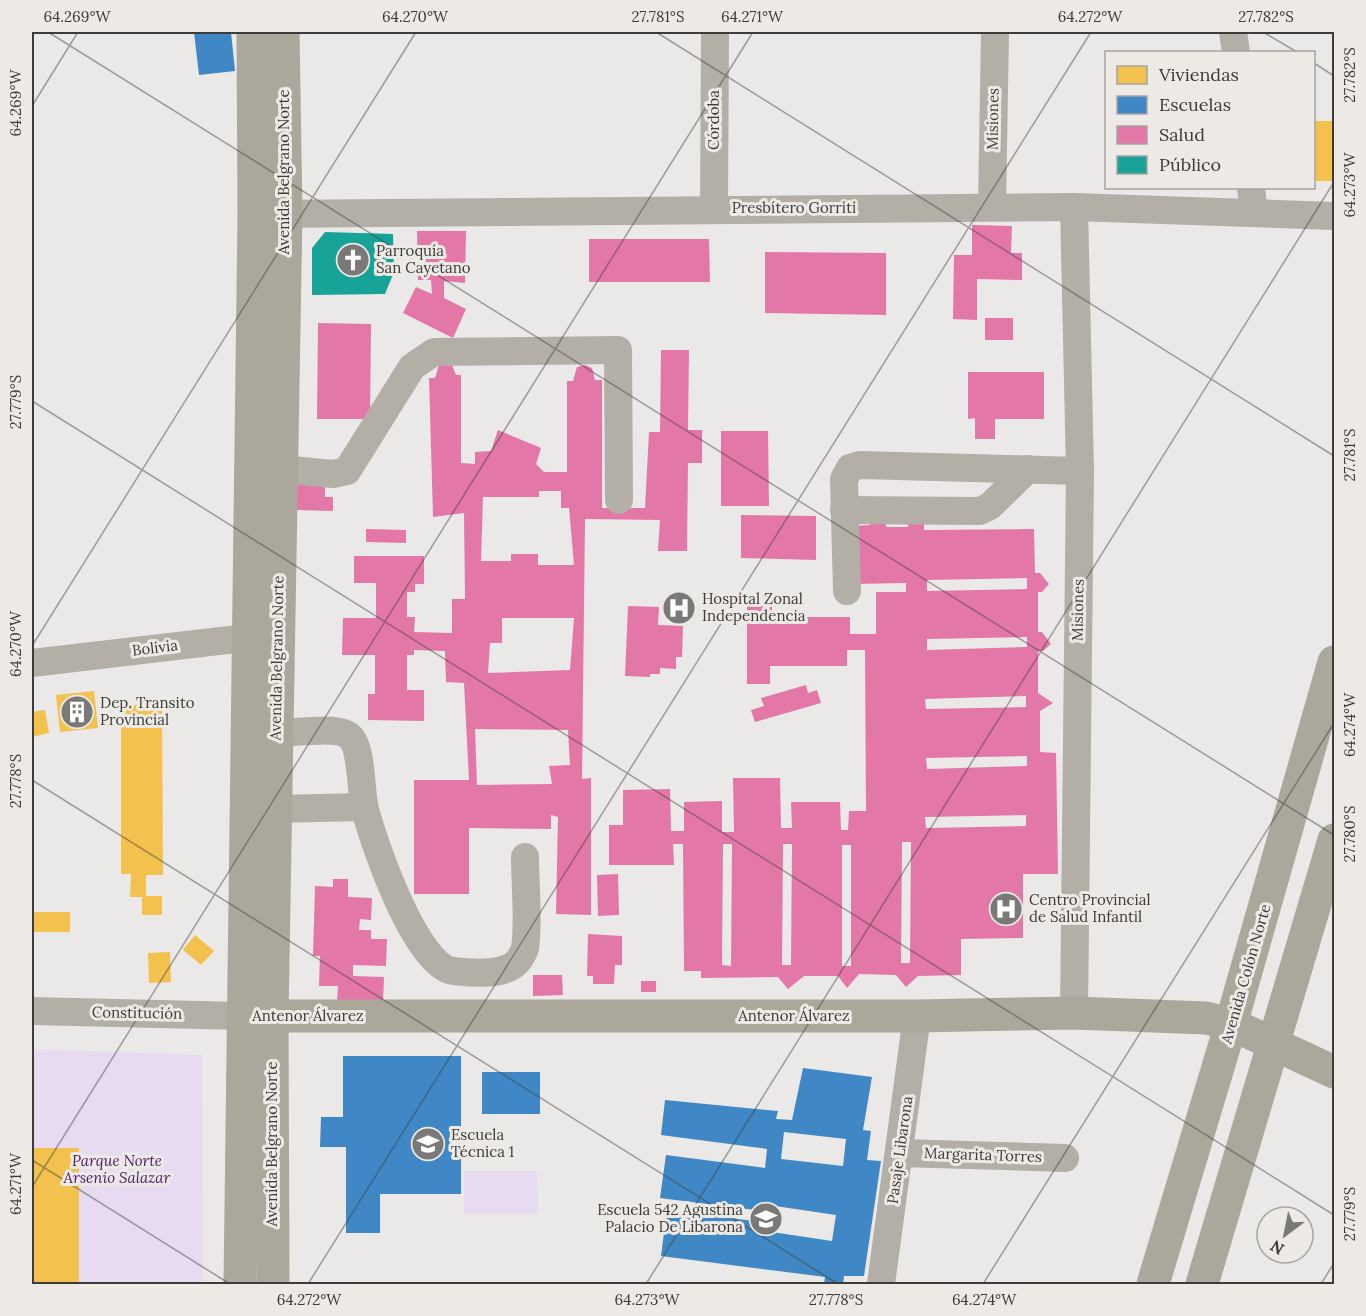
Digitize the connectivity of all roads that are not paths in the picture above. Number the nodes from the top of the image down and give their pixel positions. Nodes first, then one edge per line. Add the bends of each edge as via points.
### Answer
1 (253, 32) edge
2 (283, 32) edge
3 (715, 32) edge
4 (995, 32) edge
5 (1233, 32) edge
6 (1236, 51) edge
7 (1252, 200) edge
8 (992, 207) junction
9 (1074, 207) junction
10 (714, 208) junction
11 (286, 212) junction
12 (254, 215) junction
13 (1335, 216) edge
14 (281, 469) junction
15 (1028, 469) junction
16 (1080, 471) junction
17 (619, 500) dead end
18 (844, 510) junction
19 (847, 591) dead end
20 (263, 635) junction
21 (1335, 662) edge
22 (32, 663) edge
23 (276, 733) junction
24 (364, 807) junction
25 (275, 809) junction
26 (525, 857) dead end
27 (1332, 858) edge
28 (32, 1011) edge
29 (1074, 1013) junction
30 (257, 1016) junction
31 (917, 1016) junction
32 (1231, 1024) junction
33 (1274, 1043) junction
34 (1335, 1072) edge
35 (900, 1153) junction
36 (1065, 1158) dead end
37 (240, 1284) edge
38 (273, 1284) edge
39 (881, 1284) edge
40 (1153, 1284) edge
41 (1202, 1284) edge

1 - 12 main road, Avenida Belgrano Norte
2 - 11 main road, Avenida Belgrano Norte
3 - 10 street, Córdoba
4 - 8 street, Misiones
5 - 6 street
7 - 9 street, Presbítero Gorriti
7 - 13 street, Presbítero Gorriti
8 - 9 street, Presbítero Gorriti
8 - 10 street, Presbítero Gorriti
9 - 16 street, Misiones
10 - 11 street, Presbítero Gorriti
11 - 12 street, Presbítero Gorriti
11 - 14 main road, Avenida Belgrano Norte
12 - 20 main road, Avenida Belgrano Norte
14 - 17 street via 333,474 347,471 412,367 434,352 618,350
14 - 20 main road, Avenida Belgrano Norte
15 - 16 street
15 - 18 street via 980,511
15 - 18 street via 860,465 850,468 844,479
16 - 29 street, Misiones
18 - 19 street
20 - 22 street, Bolivia
20 - 23 main road, Avenida Belgrano Norte
20 - 30 main road, Avenida Belgrano Norte
21 - 32 main road, Avenida Colón Norte
23 - 24 street via 338,731 349,735 356,746
23 - 25 main road, Avenida Belgrano Norte
24 - 25 street
24 - 26 street via 393,892 432,960 443,969 473,974 515,964 525,950
25 - 30 main road, Avenida Belgrano Norte
27 - 33 main road
28 - 30 street, Constitución
29 - 31 main road, Antenor Álvarez
29 - 32 main road, Antenor Álvarez via 1206,1018
30 - 31 main road, Antenor Álvarez
30 - 37 main road, Avenida Belgrano Norte
30 - 38 main road, Avenida Belgrano Norte
31 - 35 street, Pasaje Libarona
32 - 33 main road, Antenor Álvarez
32 - 40 main road, Avenida Colón Norte
33 - 34 main road, Antenor Álvarez
33 - 41 main road
35 - 36 street, Margarita Torres
35 - 39 street, Pasaje Libarona

